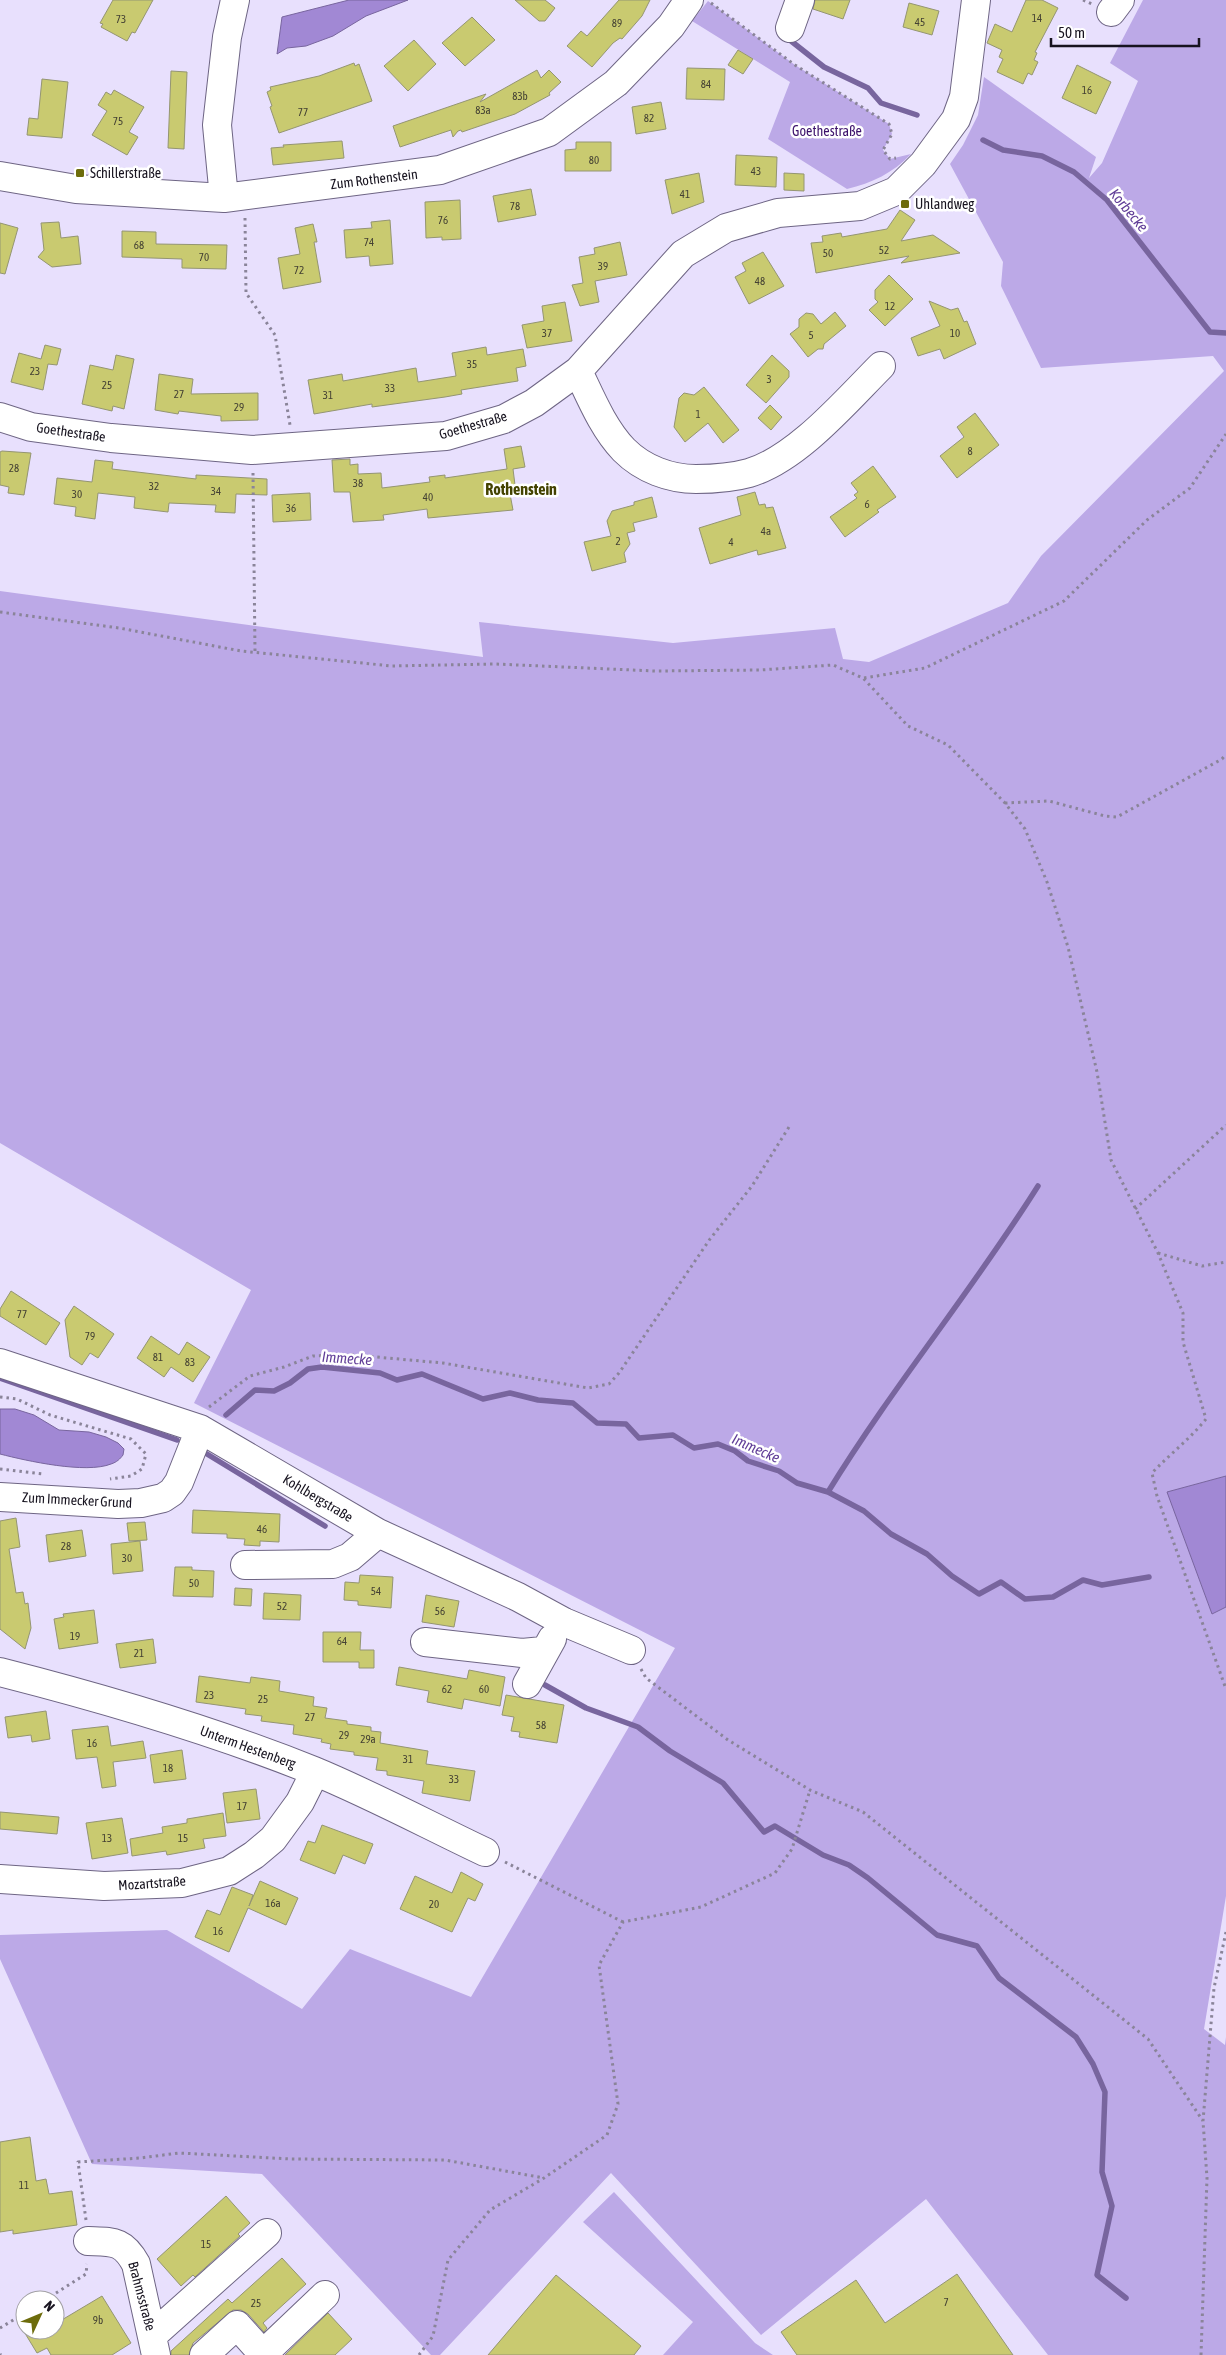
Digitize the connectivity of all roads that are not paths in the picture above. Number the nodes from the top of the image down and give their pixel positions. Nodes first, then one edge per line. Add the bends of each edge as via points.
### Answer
1 (235, 0) edge
2 (689, 0) edge
3 (800, 0) edge
4 (976, 0) edge
5 (790, 28) dead end
6 (0, 176) edge
7 (235, 197) junction
8 (881, 366) dead end
9 (578, 371) junction
10 (0, 417) edge
11 (0, 1363) edge
12 (193, 1426) junction
13 (0, 1497) edge
14 (378, 1533) junction
15 (245, 1565) dead end
16 (564, 1622) junction
17 (425, 1642) dead end
18 (630, 1650) road end
19 (543, 1651) junction
20 (0, 1672) edge
21 (527, 1684) dead end
22 (315, 1772) junction
23 (485, 1852) road end
24 (0, 1879) edge
25 (266, 2233) dead end
26 (88, 2241) road end
27 (325, 2295) dead end
28 (155, 2345) edge
29 (204, 2355) edge

1 - 7 street via 227,38 217,125
2 - 7 street, Zum Rothenstein via 671,26 616,83 549,132 440,170
3 - 5 street
4 - 9 street, Goethestraße via 964,97 956,119 923,164 896,191 860,206 778,213 726,228 683,254
6 - 7 street, Zum Rothenstein via 76,190
8 - 9 street via 815,432 779,458 750,473 720,479 682,479 650,469 624,450 602,421
9 - 10 street, Goethestraße via 534,403 504,419 446,436 252,450 111,438 32,426
11 - 12 street, Kohlbergstraße
12 - 13 street, Zum Immecker Grund via 179,1482 163,1498 118,1504
12 - 14 street, Kohlbergstraße
14 - 15 street via 350,1558 332,1564
14 - 16 street, Kohlbergstraße via 518,1597
16 - 18 street, Kohlbergstraße
16 - 19 street
17 - 19 street via 522,1653
19 - 21 street
20 - 22 street, Unterm Hestenberg via 93,1696 185,1725
22 - 23 street, Unterm Hestenberg
22 - 24 street, Mozartstraße via 300,1802 274,1839 229,1871 182,1883 104,1886
25 - 28 street
26 - 28 street, Brahmsstraße via 116,2242 129,2251 136,2264
27 - 29 street via 263,2354 237,2325

